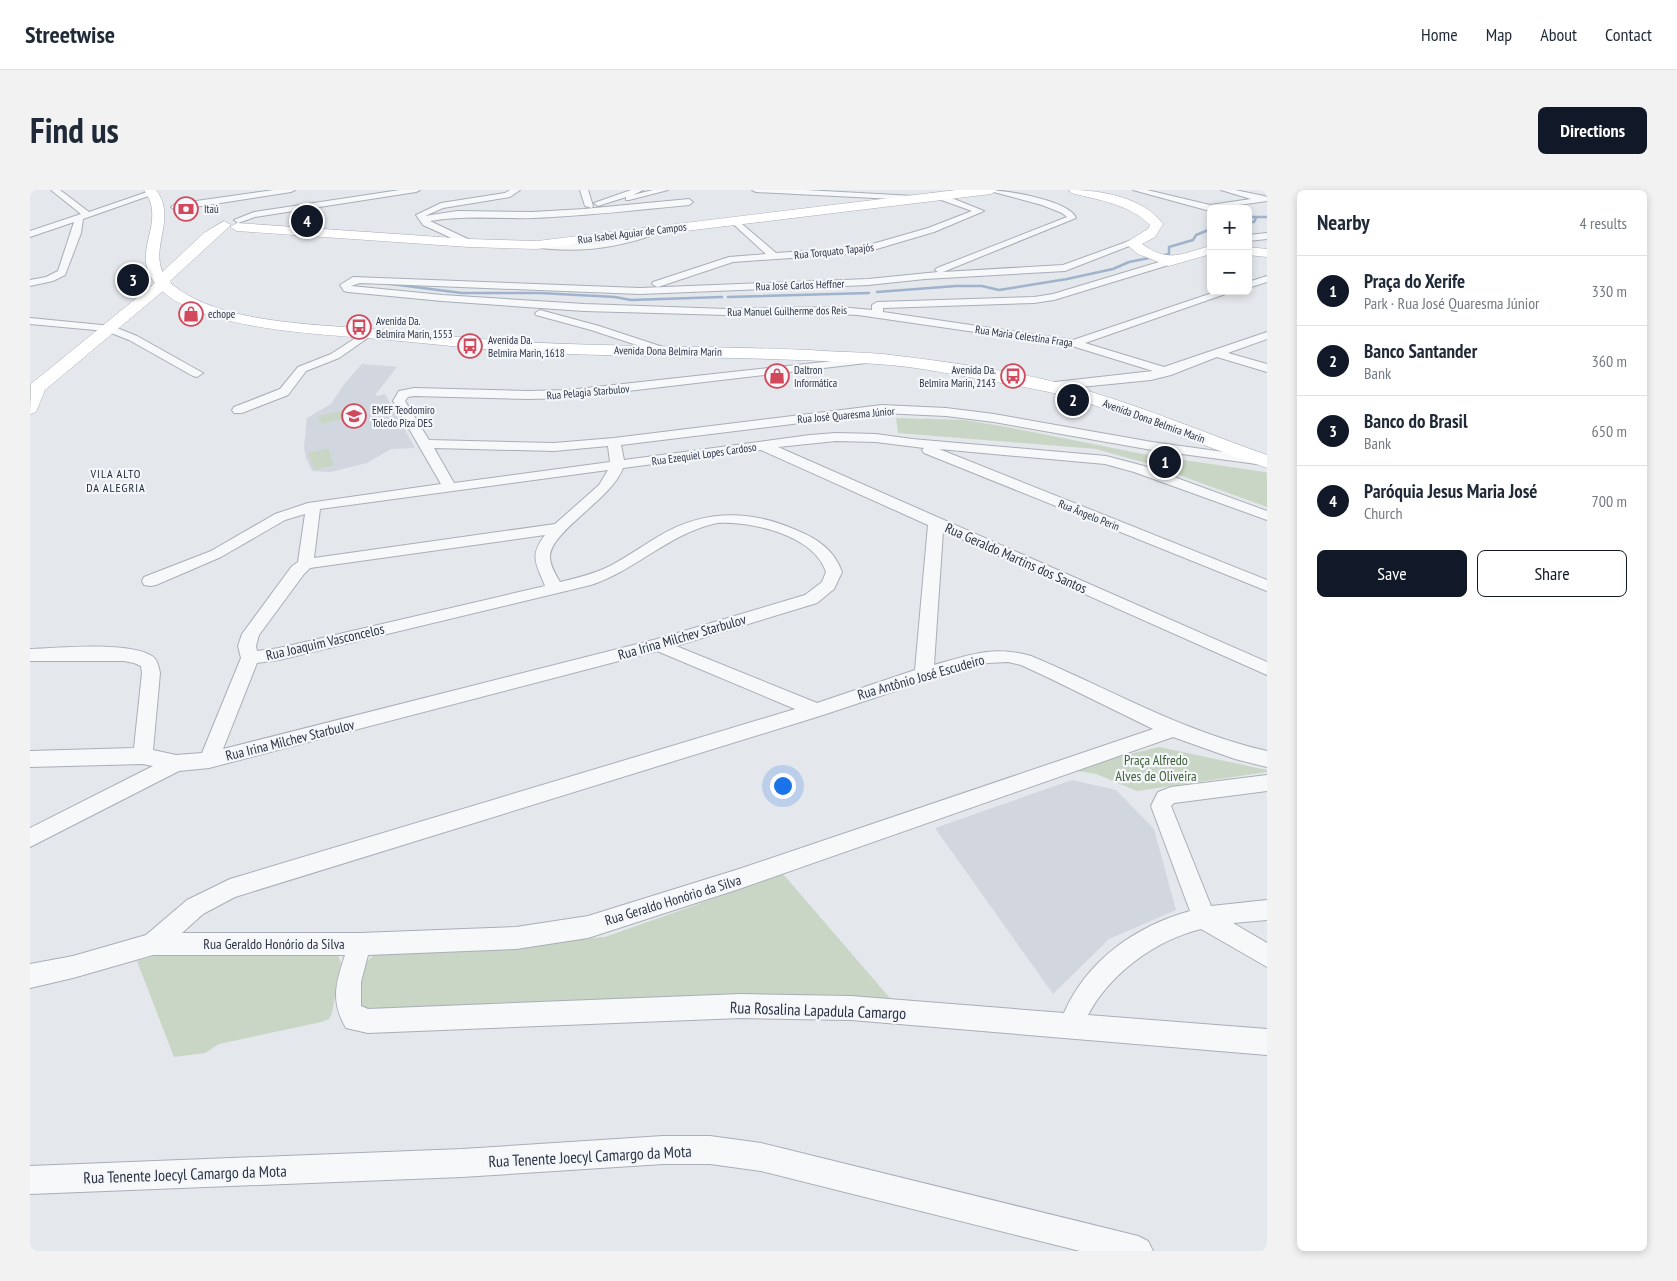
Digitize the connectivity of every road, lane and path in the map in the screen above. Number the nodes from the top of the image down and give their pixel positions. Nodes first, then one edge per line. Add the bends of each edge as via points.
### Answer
1 (55, 190) edge
2 (223, 190) edge
3 (291, 190) edge
4 (416, 190) edge
5 (516, 190) edge
6 (584, 190) edge
7 (664, 190) edge
8 (756, 190) edge
9 (990, 190) edge
10 (1075, 190) edge
11 (1138, 190) edge
12 (1225, 190) edge
13 (153, 191) edge
14 (637, 192) edge
15 (212, 194) junction
16 (936, 195) junction
17 (914, 198) junction
18 (1266, 199) edge
19 (226, 200) junction
20 (689, 202) dead end
21 (175, 207) junction
22 (646, 207) junction
23 (587, 209) junction
24 (160, 210) junction
25 (429, 210) junction
26 (457, 214) junction
27 (83, 217) junction
28 (423, 220) junction
29 (735, 221) junction
30 (237, 224) junction
31 (30, 234) edge
32 (1267, 236) edge
33 (1252, 238) edge
34 (1132, 243) junction
35 (469, 244) junction
36 (1207, 251) edge
37 (1252, 251) edge
38 (1267, 253) edge
39 (189, 256) junction
40 (774, 256) junction
41 (1169, 262) junction
42 (152, 266) junction
43 (925, 276) junction
44 (1267, 279) edge
45 (162, 282) junction
46 (868, 282) junction
47 (30, 283) edge
48 (1252, 284) edge
49 (348, 289) joint
50 (640, 291) junction
51 (1217, 295) edge
52 (726, 300) junction
53 (510, 304) junction
54 (878, 310) junction
55 (30, 321) edge
56 (108, 328) junction
57 (368, 333) junction
58 (1267, 335) edge
59 (1074, 343) junction
60 (665, 351) junction
61 (1217, 353) junction
62 (880, 359) junction
63 (1267, 368) edge
64 (1167, 372) junction
65 (197, 373) dead end
66 (1096, 382) junction
67 (1050, 386) junction
68 (34, 388) edge
69 (1083, 395) junction
70 (30, 408) edge
71 (238, 410) dead end
72 (614, 442) junction
73 (912, 443) junction
74 (424, 444) junction
75 (764, 446) junction
76 (1266, 462) edge
77 (617, 466) junction
78 (450, 487) junction
79 (313, 506) junction
80 (1267, 516) edge
81 (936, 522) junction
82 (559, 528) junction
83 (306, 564) junction
84 (150, 581) dead end
85 (1267, 586) edge
86 (554, 589) junction
87 (658, 646) junction
88 (30, 655) edge
89 (250, 658) junction
90 (1267, 669) edge
91 (924, 674) junction
92 (816, 710) junction
93 (1171, 730) junction
94 (143, 756) junction
95 (30, 759) edge
96 (1267, 759) edge
97 (209, 760) junction
98 (176, 763) junction
99 (1267, 783) edge
100 (30, 838) edge
101 (1267, 910) edge
102 (1204, 918) junction
103 (153, 944) junction
104 (360, 944) junction
105 (1267, 956) edge
106 (30, 976) edge
107 (1073, 1024) junction
108 (1267, 1042) edge
109 (30, 1180) edge
110 (1138, 1251) edge

1 - 27 street
2 - 15 street
3 - 19 street
4 - 30 street via 260,215
5 - 25 street via 507,195
6 - 23 street
7 - 14 street
8 - 17 street
9 - 16 main road, Rua Isabel Aguiar de Campos
9 - 43 street via 1055,207 1068,212 1072,218
10 - 34 main road, Rua José Carlos Heffner via 1123,203 1151,217 1157,224 1156,228
11 - 18 street via 1210,208
12 - 18 street
13 - 24 main road
13 - 27 street
14 - 22 street via 633,201
14 - 23 street
15 - 19 street
15 - 21 street
16 - 17 main road, Rua Isabel Aguiar de Campos
16 - 40 street, Rua Torquato Tapajós via 980,211 864,250
17 - 29 main road, Rua Isabel Aguiar de Campos
19 - 21 street
20 - 22 street
21 - 24 street
22 - 23 street
23 - 26 street via 511,216
24 - 42 main road
25 - 26 street
25 - 28 street via 420,215
26 - 28 street
27 - 31 street
27 - 47 street via 62,273
28 - 35 street
29 - 35 main road, Rua Isabel Aguiar de Campos via 537,245
29 - 40 street
30 - 35 main road, Rua Isabel Aguiar de Campos
30 - 39 main road, Rua Isabel Aguiar de Campos via 212,236
32 - 33 street
34 - 41 main road
34 - 43 street, Rua José Carlos Heffner via 1064,268
36 - 41 main road, Rua Manuel Guilherme dos Reis
37 - 38 main road
39 - 42 main road, Rua Isabel Aguiar de Campos
39 - 45 main road, Rua Isabel Aguiar de Campos
40 - 50 street, Rua Torquato Tapajós via 724,261
41 - 54 street, Rua Manuel Guilherme dos Reis via 1048,298
42 - 45 main road, Avenida Dona Belmira Marin
43 - 46 street, Rua José Carlos Heffner
44 - 48 street
45 - 56 main road, Rua Isabel Aguiar de Campos
45 - 57 main road, Avenida Dona Belmira Marin via 192,302 248,321
46 - 52 street, Rua José Carlos Heffner
46 - 54 street
49 - 50 street, Rua José Carlos Heffner via 347,283 360,280
49 - 53 street, Rua Manuel Guilherme dos Reis
50 - 52 street, Rua José Carlos Heffner
51 - 59 street
52 - 53 street, Rua Manuel Guilherme dos Reis
52 - 54 street, Rua Manuel Guilherme dos Reis via 824,309
53 - 60 street
54 - 59 street, Rua Maria Celestina Fraga
55 - 56 street
56 - 65 street via 134,338
56 - 68 main road, Rua Isabel Aguiar de Campos
57 - 60 main road, Avenida Dona Belmira Marin via 522,347
57 - 71 street via 335,356 302,369 284,392
58 - 61 street
59 - 64 street, Rua Maria Celestina Fraga
60 - 62 main road, Avenida Dona Belmira Marin
61 - 63 street
61 - 64 street
62 - 67 main road, Avenida Dona Belmira Marin via 978,372
62 - 74 street, Rua Pelagia Starbulov via 568,394 403,394 398,401
64 - 66 street
66 - 67 street
66 - 69 street
67 - 69 main road, Avenida Dona Belmira Marin
68 - 70 main road
69 - 76 main road, Avenida Dona Belmira Marin
72 - 74 street, Rua José Quaresma Júnior via 554,447
72 - 76 street, Rua José Quaresma Júnior via 891,409 986,417
72 - 77 street
73 - 75 street, Rua Ezequiel Lopes Cardoso via 836,437
73 - 80 street, Rua Ezequiel Lopes Cardoso via 1106,460
73 - 85 street, Rua Ângelo Perin
74 - 78 street, Rua Pelagia Starbulov
75 - 77 street, Rua Ezequiel Lopes Cardoso
75 - 81 street, Rua Geraldo Martins dos Santos
77 - 78 street, Rua Ezequiel Lopes Cardoso
77 - 82 street via 587,504
78 - 79 street, Rua Ezequiel Lopes Cardoso
79 - 83 street
79 - 84 street, Rua Ezequiel Lopes Cardoso via 280,517 216,554
81 - 90 street, Rua Geraldo Martins dos Santos
81 - 91 street
82 - 83 street
82 - 86 street via 542,549
83 - 89 street, Rua Joaquim Vasconcelos via 298,570 251,634 247,646
86 - 87 street, Rua Irina Milchev Starbulov via 599,577 675,532 716,519 734,518 768,525 814,545 832,562 835,573 832,582 811,598
86 - 89 street, Rua Joaquim Vasconcelos via 279,654
87 - 92 street
87 - 97 street, Rua Irina Milchev Starbulov
88 - 94 street via 129,655 146,660 151,673
89 - 97 street
91 - 92 street, Rua Antônio José Escudeiro
91 - 93 street, Rua Antônio José Escudeiro via 987,657 1008,656 1045,668
92 - 103 street, Rua Geraldo Honório da Silva via 230,890 195,907
93 - 96 street, Rua Antônio José Escudeiro
93 - 104 street, Rua Geraldo Honório da Silva via 739,879 588,927 516,938
94 - 95 street, Rua Irina Milchev Starbulov
94 - 98 street, Rua Irina Milchev Starbulov
97 - 98 street, Rua Irina Milchev Starbulov
98 - 100 street
99 - 102 street via 1171,795 1162,802
101 - 102 street
102 - 105 street
102 - 107 street via 1169,928 1133,948 1085,995
103 - 104 street, Rua Geraldo Honório da Silva
103 - 106 street, Rua Geraldo Honório da Silva
104 - 107 street, Rua Rosalina Lapadula Camargo via 347,996 350,1013 355,1019 368,1021 801,1006
107 - 108 street, Rua Rosalina Lapadula Camargo
109 - 110 street, Rua Tenente Joecyl Camargo da Mota via 710,1150 761,1157

